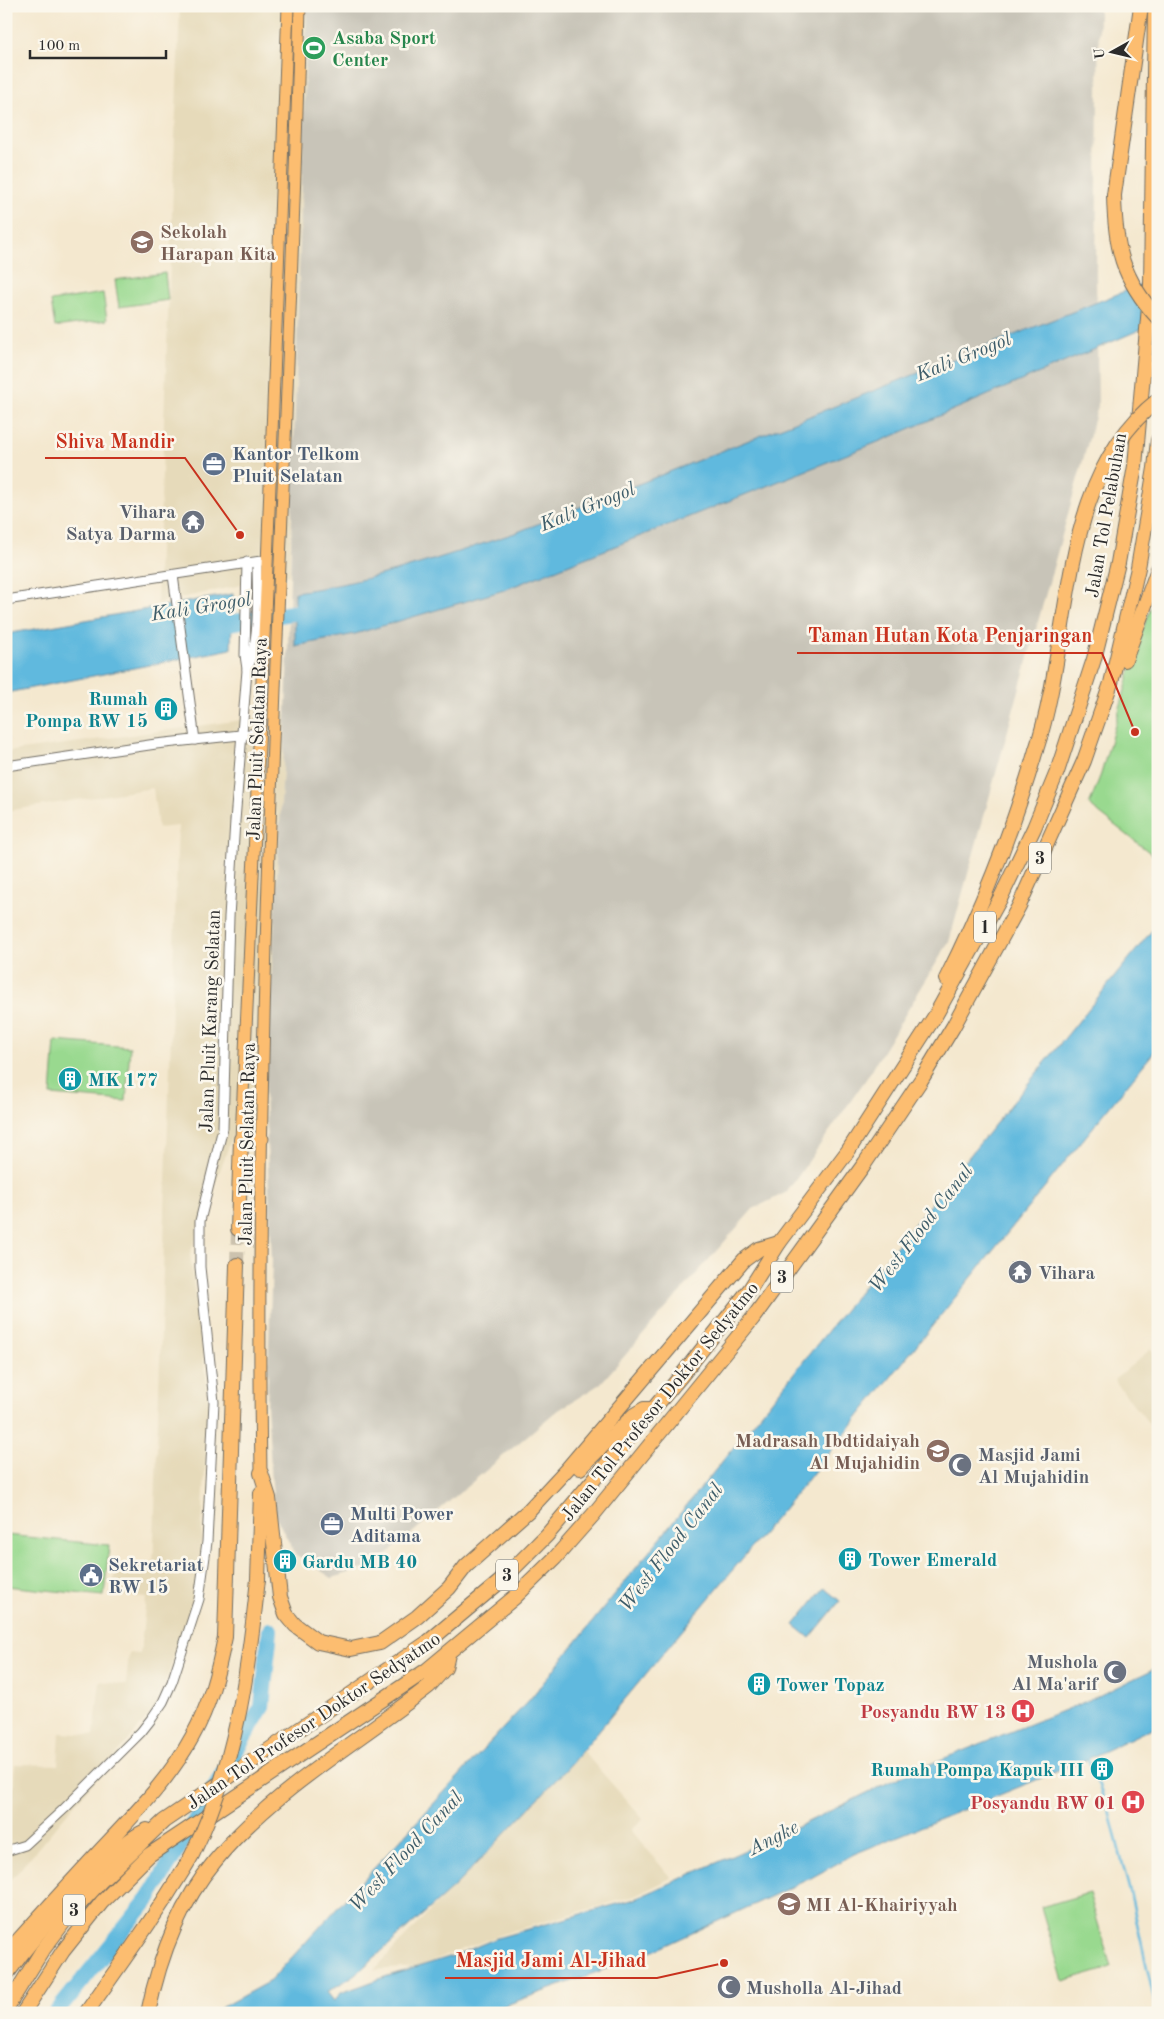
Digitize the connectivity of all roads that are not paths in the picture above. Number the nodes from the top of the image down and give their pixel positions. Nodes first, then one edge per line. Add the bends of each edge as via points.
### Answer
1 (288, 6) edge
2 (300, 6) edge
3 (1141, 6) edge
4 (1155, 6) edge
5 (1158, 318) edge
6 (275, 344) junction
7 (289, 344) junction
8 (1158, 400) edge
9 (1158, 440) edge
10 (262, 561) junction
11 (247, 562) junction
12 (1158, 569) edge
13 (173, 575) junction
14 (257, 593) junction
15 (6, 600) edge
16 (254, 654) junction
17 (1111, 683) junction
18 (259, 733) junction
19 (242, 734) junction
20 (195, 740) junction
21 (6, 766) edge
22 (914, 1048) junction
23 (241, 1139) junction
24 (263, 1139) junction
25 (238, 1229) tunnel mouth
26 (779, 1243) junction
27 (237, 1265) tunnel mouth
28 (653, 1409) junction
29 (262, 1473) junction
30 (449, 1588) junction
31 (448, 1654) junction
32 (159, 1826) junction
33 (6, 1850) edge
34 (6, 1956) edge
35 (6, 1975) edge
36 (6, 2009) edge
37 (148, 2012) edge
38 (23, 2013) edge
39 (86, 2013) edge

1 - 6 main road, Jalan Pluit Selatan Raya
2 - 7 main road, Jalan Pluit Selatan Raya
3 - 5 highway, bridge via 1114,194 1115,222 1118,247 1134,290
4 - 22 highway, Jalan Tol Pelabuhan / 1, bridge via 1152,284 1135,466 1104,623 1079,708 1018,862 976,945
6 - 7 main road
6 - 10 main road, Jalan Pluit Selatan Raya
7 - 24 main road, Jalan Pluit Selatan Raya via 272,744
8 - 22 highway, bridge via 1137,417 1111,451 1092,489 1078,545 1050,698 1014,820 984,899 928,1012
9 - 17 highway, Jalan Tol Profesor Doktor Sedyatmo / 3 via 1138,568
10 - 11 street
10 - 14 main road, Jalan Pluit Selatan Raya
11 - 13 street
11 - 14 street, Jalan Pluit Karang Selatan
12 - 17 highway via 1124,661
13 - 15 street
13 - 20 street
14 - 16 main road, Jalan Pluit Selatan Raya
14 - 16 street, Jalan Pluit Karang Selatan
16 - 18 main road, Jalan Pluit Selatan Raya
16 - 19 street, Jalan Pluit Karang Selatan via 248,670
17 - 31 highway, Jalan Tol Profesor Doktor Sedyatmo / 3 via 1084,761 1019,906 921,1080 753,1318 593,1515 520,1592
18 - 19 street
18 - 23 main road, Jalan Pluit Selatan Raya
19 - 20 street
19 - 33 street, Jalan Pluit Karang Selatan via 230,917 223,1128 200,1221 199,1242 214,1402 207,1542 200,1591 191,1627 163,1702 140,1732 64,1809 25,1845
20 - 21 street
22 - 26 highway, Jalan Tol Profesor Doktor Sedyatmo / 3 via 848,1151
23 - 24 main road
23 - 25 highway
24 - 29 main road, Jalan Pluit Selatan Raya
26 - 28 highway, Jalan Tol Profesor Doktor Sedyatmo / 3 via 750,1289
26 - 30 highway via 759,1249 744,1260 568,1468 529,1510 466,1566
27 - 34 highway via 225,1637 217,1678 196,1730 174,1765 126,1824
28 - 30 highway via 644,1409 634,1415 488,1559
28 - 32 highway, Jalan Tol Profesor Doktor Sedyatmo / 3 via 547,1535 428,1642
29 - 30 highway via 269,1498 280,1597 286,1614 306,1635 336,1647 369,1646 397,1633
29 - 39 highway, bridge via 258,1580 248,1667 234,1739 219,1793 191,1856 133,1948
31 - 37 highway via 444,1668 429,1686 297,1783 214,1862 168,1943
31 - 38 highway, Jalan Tol Profesor Doktor Sedyatmo / 3 via 149,1855 102,1902 63,1951
32 - 35 highway, Jalan Tol Profesor Doktor Sedyatmo / 3 via 130,1839 87,1879 27,1946
32 - 36 highway, Jalan Tol Profesor Doktor Sedyatmo / 3 via 66,1919

